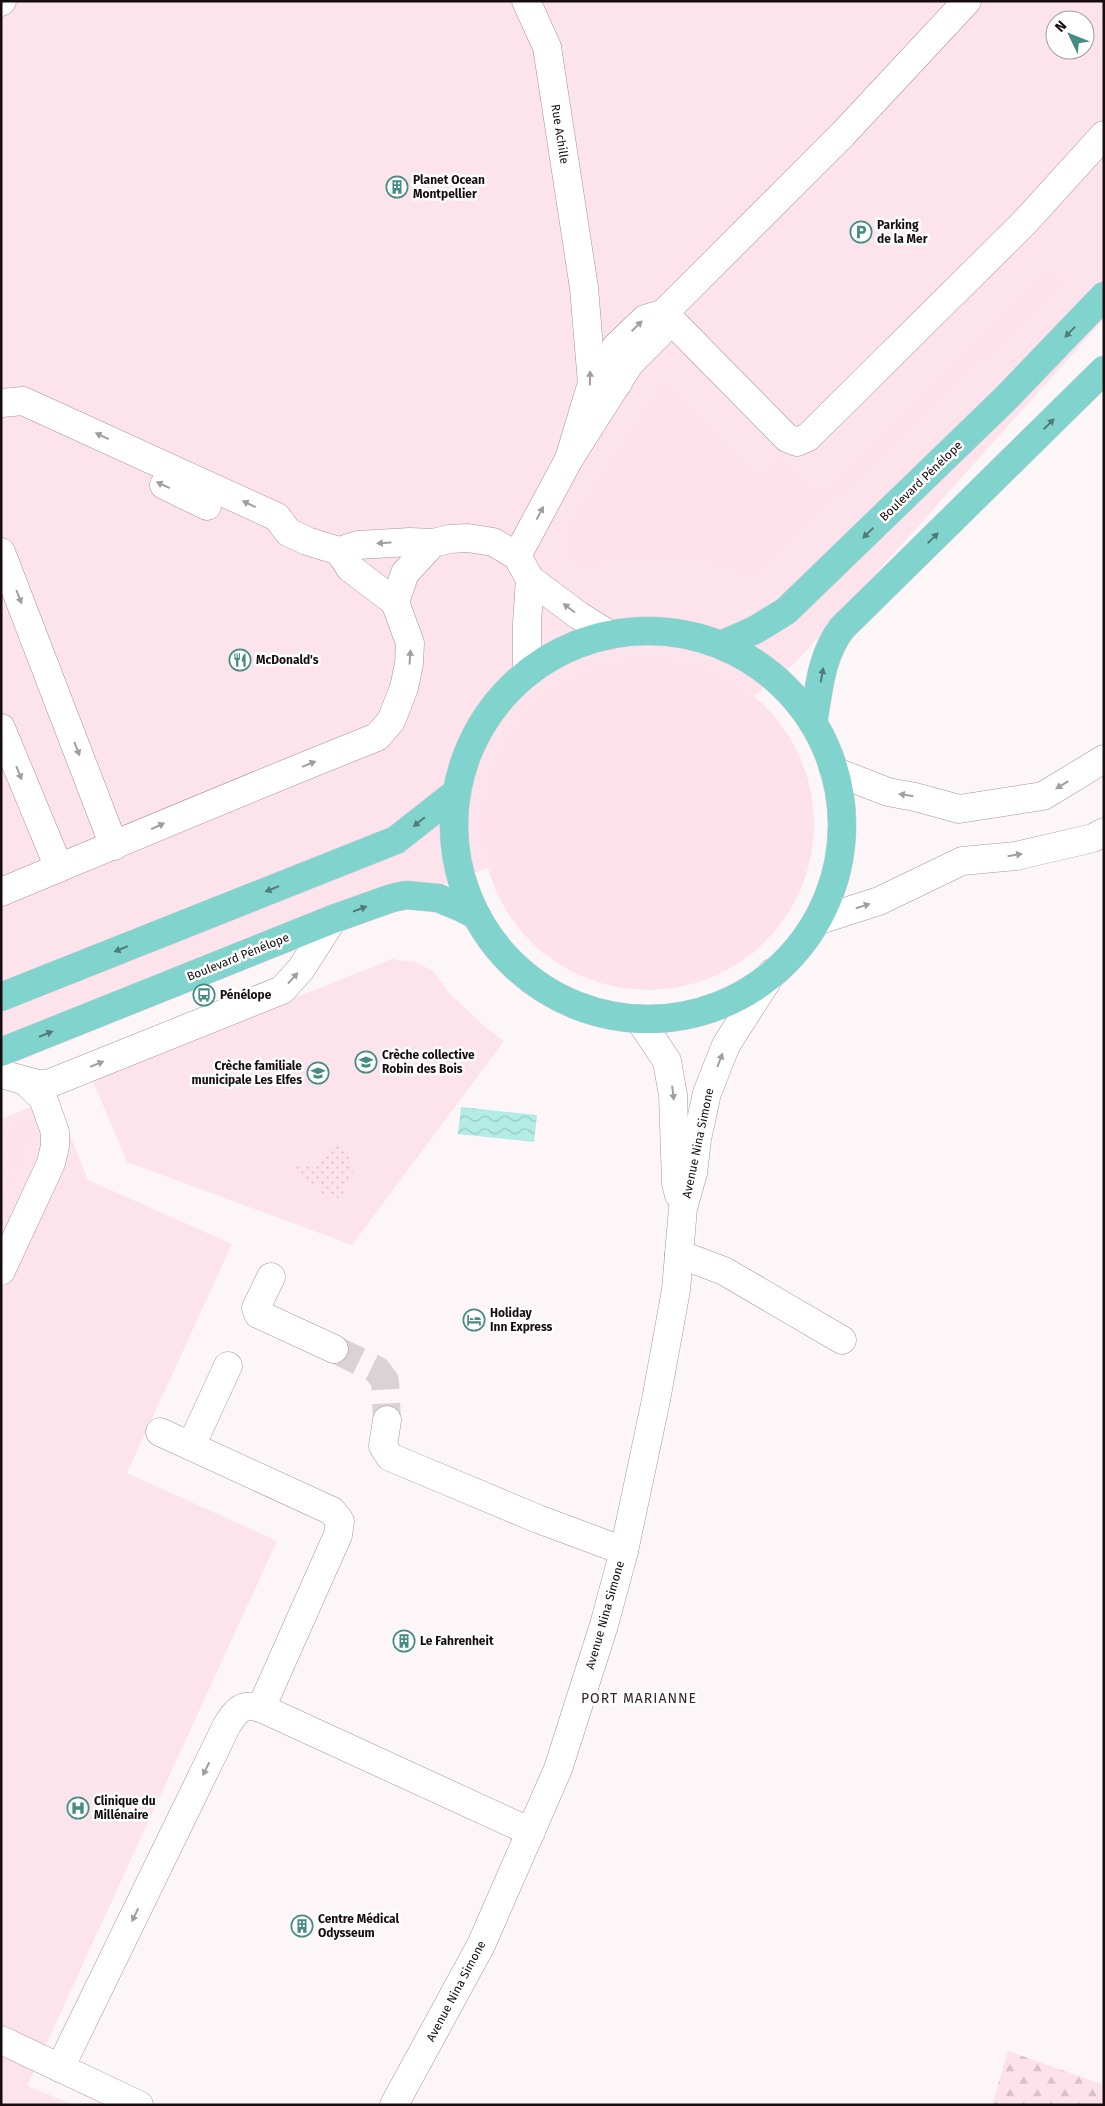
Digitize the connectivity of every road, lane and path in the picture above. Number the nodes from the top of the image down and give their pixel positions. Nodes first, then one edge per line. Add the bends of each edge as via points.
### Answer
1 (526, 1) edge
2 (967, 1) edge
3 (1104, 135) edge
4 (1104, 296) edge
5 (664, 313) junction
6 (1104, 370) edge
7 (1, 403) edge
8 (1, 409) edge
9 (569, 459) junction
10 (208, 506) dead end
11 (433, 544) junction
12 (339, 551) junction
13 (1, 552) edge
14 (524, 567) junction
15 (394, 602) junction
16 (610, 635) junction
17 (721, 645) junction
18 (527, 673) junction
19 (813, 723) junction
20 (1, 728) edge
21 (1104, 759) edge
22 (834, 771) junction
23 (457, 792) junction
24 (1104, 832) edge
25 (114, 846) junction
26 (59, 868) junction
27 (1, 892) edge
28 (477, 916) junction
29 (333, 919) junction
30 (816, 921) junction
31 (772, 973) junction
32 (1, 997) edge
33 (639, 1019) junction
34 (1, 1052) edge
35 (13, 1077) edge
36 (683, 1208) junction
37 (679, 1254) junction
38 (1, 1271) edge
39 (271, 1277) dead end
40 (842, 1340) dead end
41 (334, 1350) tunnel mouth
42 (228, 1366) dead end
43 (387, 1420) tunnel mouth
44 (160, 1432) dead end
45 (191, 1446) junction
46 (624, 1551) junction
47 (260, 1708) junction
48 (531, 1832) junction
49 (1, 2040) edge
50 (60, 2068) junction
51 (139, 2105) edge
52 (394, 2105) edge

9 -> 1 street, Rue Achille via 592,383 581,270 547,47
2 - 5 street via 843,134
3 - 5 street via 1024,223 808,437 797,442 787,438
4 -> 17 main road, Boulevard Pénélope via 1005,399 786,611
9 -> 5 street via 630,363 660,334
19 -> 6 main road via 825,657 842,628
12 -> 7 street via 288,532 277,517 23,401
10 -> 8 street
14 -> 9 street
11 -> 12 street via 358,545
11 - 14 street via 468,538 493,542
11 - 15 street via 405,573
12 - 15 street via 350,568
13 -> 25 street
16 -> 14 street via 578,615
14 - 18 street
25 -> 15 street via 377,737 391,721 409,664 410,643
16 - 17 main road via 666,632 694,636
16 - 18 main road via 566,649
17 - 19 main road via 752,661 780,682
18 - 23 main road via 495,707 474,738
19 - 22 main road via 825,744
20 -> 26 street
21 -> 22 street via 1043,796 959,808 888,792
22 - 30 main road via 841,838 837,878
23 - 28 main road via 454,834 457,856 461,877
23 -> 32 main road via 396,840
30 -> 24 street via 879,901 962,861 1016,856 1093,838
25 - 26 street
26 - 27 street
29 -> 28 main road, Boulevard Pénélope via 406,895 438,898
28 - 33 main road via 492,941 534,982 586,1008
34 -> 29 main road, Boulevard Pénélope
35 -> 29 street via 48,1084 282,990 301,969
30 - 31 main road via 796,949
31 - 33 main road via 728,1001 678,1016
36 -> 31 street, Avenue Nina Simone via 693,1173 707,1093 726,1045
33 -> 36 street, Avenue Nina Simone via 667,1061 673,1095 676,1183
35 - 38 street via 43,1098 55,1132 55,1146 51,1163
36 - 37 street, Avenue Nina Simone
37 - 40 street via 724,1272
37 - 46 street, Avenue Nina Simone via 676,1290 656,1400
39 - 41 street via 256,1308 258,1314
42 - 45 street
43 - 46 street via 383,1446 390,1457
44 - 45 street
45 - 47 street via 332,1511 340,1521 338,1535
46 - 48 street, Avenue Nina Simone via 558,1769
47 - 48 street
47 -> 50 street via 249,1705 236,1711 227,1726
48 - 52 street, Avenue Nina Simone via 481,1945
49 - 50 street
50 - 51 street

